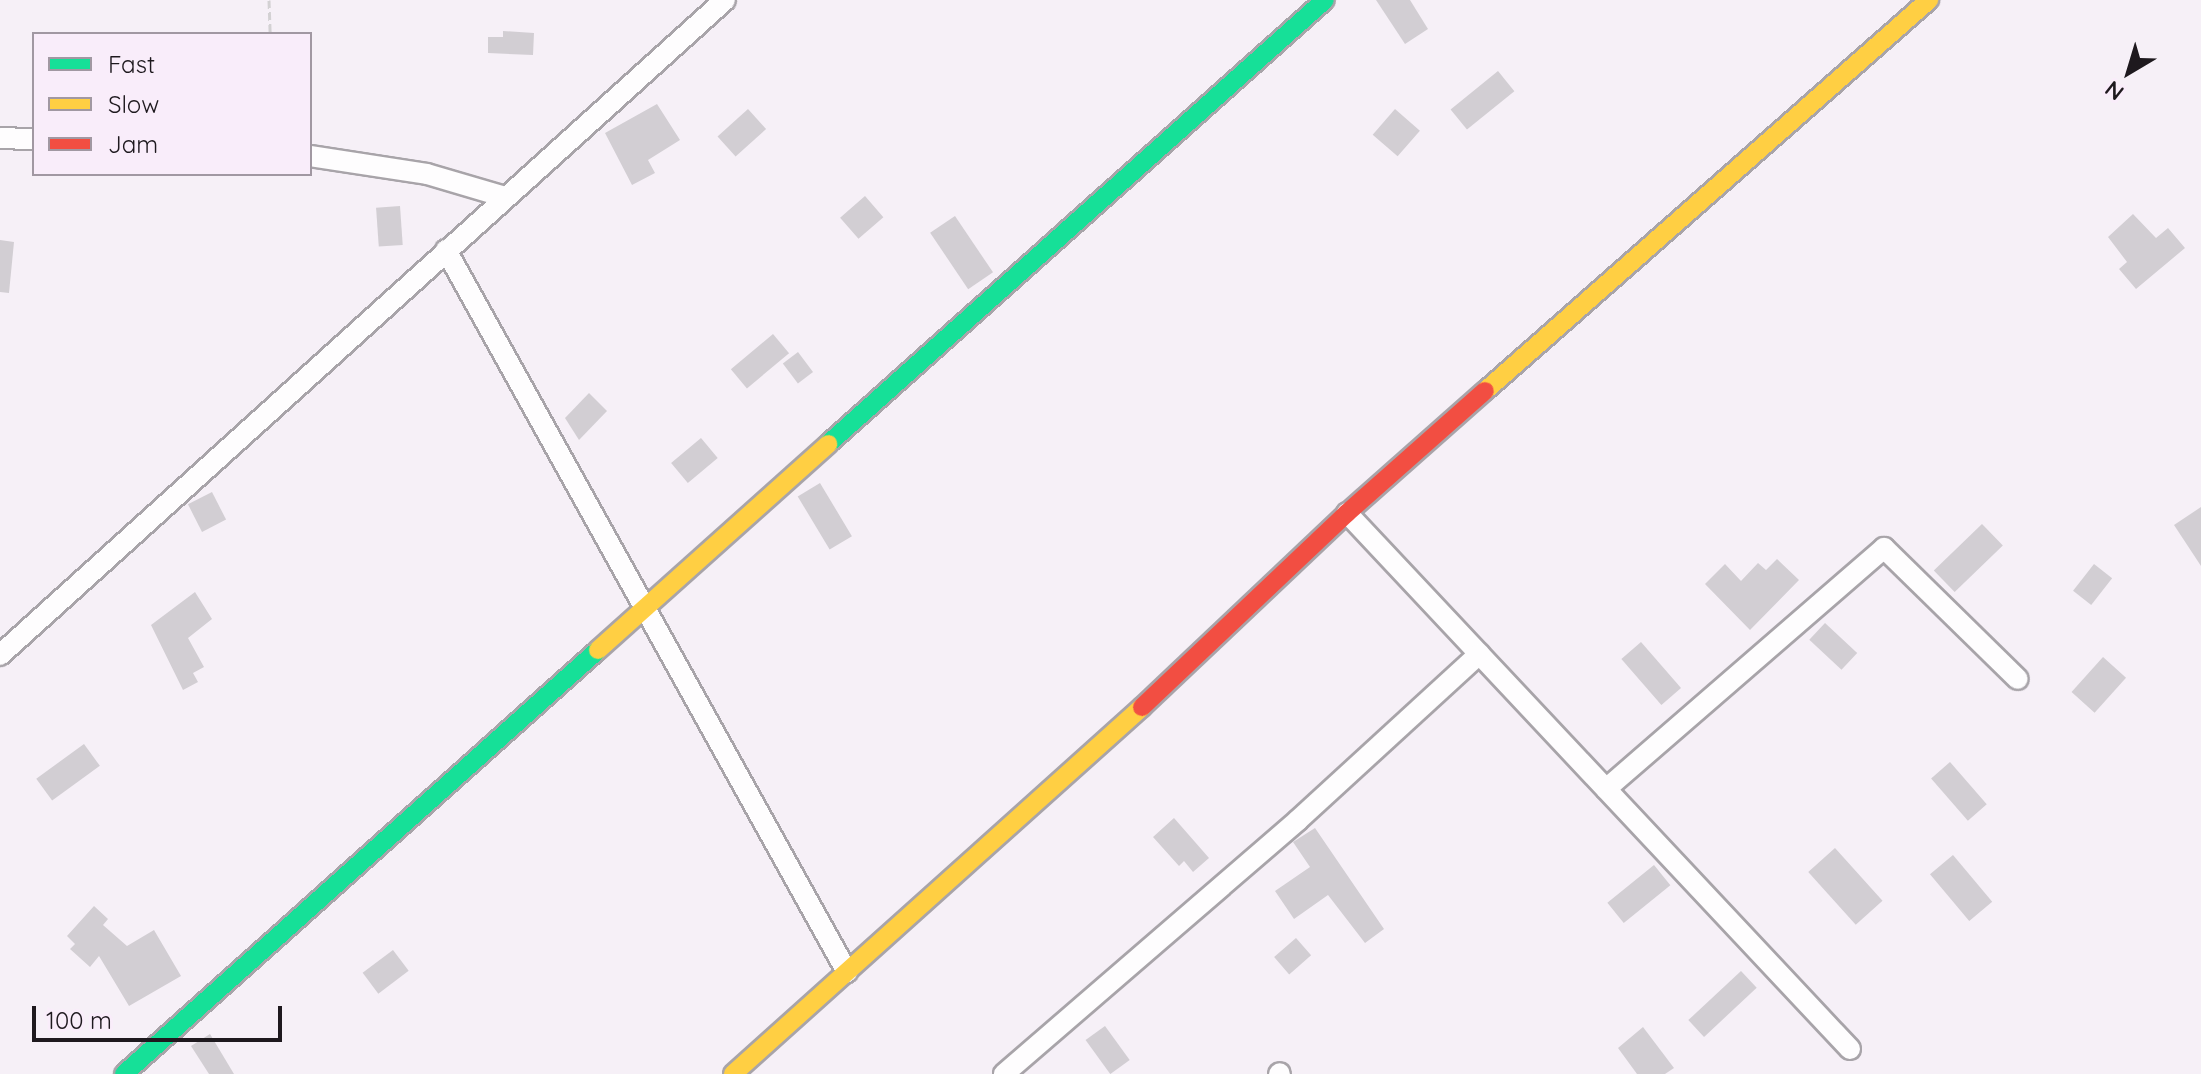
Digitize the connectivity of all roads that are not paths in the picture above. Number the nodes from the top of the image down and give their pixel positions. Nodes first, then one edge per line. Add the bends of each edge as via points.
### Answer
1 (725, 0) edge
2 (1325, 0) edge
3 (1929, 0) edge
4 (0, 138) edge
5 (32, 139) edge
6 (312, 156) edge
7 (505, 197) junction
8 (446, 250) junction
9 (1347, 513) junction
10 (645, 607) junction
11 (1479, 654) junction
12 (0, 655) edge
13 (2018, 679) dead end
14 (1606, 789) junction
15 (847, 972) junction
16 (1850, 1049) dead end
17 (124, 1074) edge
18 (733, 1074) edge
19 (1004, 1074) edge

1 - 7 street
2 - 10 street
3 - 9 street
4 - 5 street
6 - 7 street via 427,174
7 - 8 street
8 - 10 street
8 - 12 street
9 - 11 street
9 - 15 street via 1099,748
10 - 15 street
10 - 17 street
11 - 14 street
11 - 19 street via 1298,820
13 - 14 street via 1884,548
14 - 16 street
15 - 18 street

